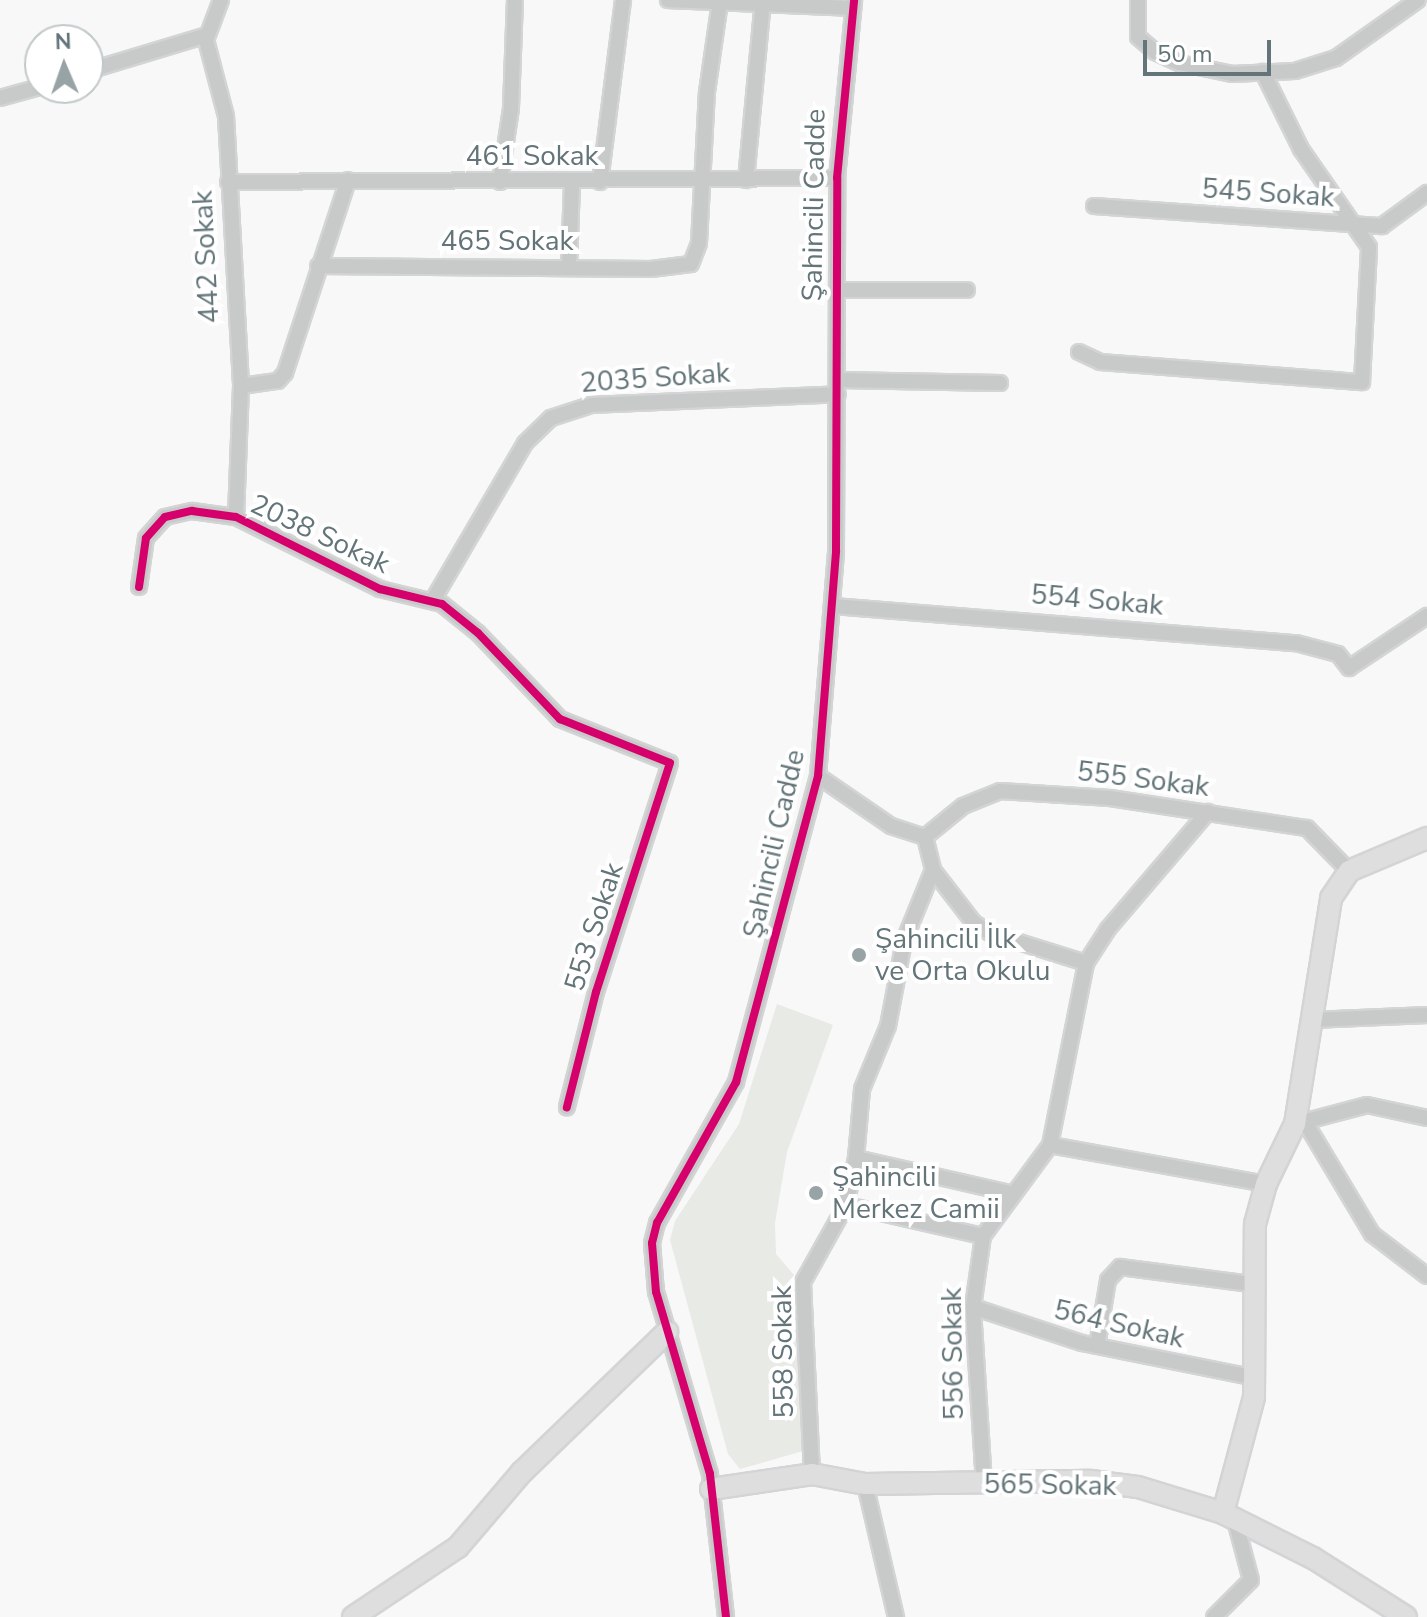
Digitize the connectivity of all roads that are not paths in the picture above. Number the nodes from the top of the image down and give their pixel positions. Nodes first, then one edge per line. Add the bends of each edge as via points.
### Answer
1 (221, 0) edge
2 (515, 0) edge
3 (623, 0) edge
4 (668, 0) edge
5 (1138, 0) edge
6 (1418, 0) edge
7 (763, 1) edge
8 (720, 2) edge
9 (853, 4) edge
10 (207, 35) junction
11 (104, 66) edge
12 (1263, 72) junction
13 (24, 91) edge
14 (0, 98) edge
15 (837, 178) junction
16 (348, 180) junction
17 (746, 180) junction
18 (228, 182) junction
19 (500, 182) junction
20 (600, 182) junction
21 (700, 182) junction
22 (572, 183) junction
23 (1427, 193) edge
24 (1094, 206) dead end
25 (1355, 226) junction
26 (318, 266) junction
27 (569, 266) junction
28 (838, 290) junction
29 (967, 290) dead end
30 (1079, 352) dead end
31 (1000, 383) dead end
32 (241, 386) junction
33 (838, 387) junction
34 (236, 517) junction
35 (139, 587) dead end
36 (433, 600) junction
37 (833, 606) junction
38 (1427, 616) edge
39 (670, 763) joint
40 (818, 776) junction
41 (1208, 812) junction
42 (925, 837) junction
43 (1427, 838) edge
44 (933, 870) junction
45 (1349, 871) junction
46 (1086, 963) junction
47 (1427, 1015) edge
48 (1313, 1020) junction
49 (567, 1107) dead end
50 (1427, 1118) edge
51 (1300, 1123) junction
52 (1050, 1145) junction
53 (856, 1158) junction
54 (1266, 1184) junction
55 (1013, 1194) junction
56 (846, 1205) junction
57 (983, 1236) junction
58 (1427, 1276) edge
59 (1251, 1284) junction
60 (973, 1307) junction
61 (667, 1332) junction
62 (1097, 1346) junction
63 (1256, 1378) junction
64 (812, 1474) junction
65 (865, 1484) junction
66 (984, 1484) junction
67 (711, 1489) junction
68 (1229, 1516) junction
69 (353, 1617) edge
70 (726, 1617) edge
71 (896, 1617) edge
72 (1214, 1617) edge
73 (1406, 1617) edge

1 - 10 street
2 - 19 street via 511,108
3 - 20 street
4 - 8 street
5 - 12 street via 1138,37 1179,63 1232,74
6 - 12 street via 1336,58 1295,71
7 - 8 street
7 - 9 street
7 - 17 street
8 - 21 street
9 - 15 street, Şahincili Cadde
10 - 11 street
10 - 18 street, 442 Sokak via 226,116
12 - 25 street via 1301,149
13 - 14 street
15 - 17 street, 461 Sokak
15 - 28 street, Şahincili Cadde
16 - 18 street, 461 Sokak
16 - 19 street, 461 Sokak
16 - 26 street
17 - 21 street, 461 Sokak
18 - 32 street, 442 Sokak
19 - 22 street, 461 Sokak
20 - 21 street, 461 Sokak
20 - 22 street, 461 Sokak
21 - 27 street, 465 Sokak via 694,261 681,268
22 - 27 street
23 - 25 street, 545 Sokak via 1382,226
24 - 25 street, 545 Sokak
25 - 30 street via 1369,247 1362,382 1100,362
26 - 27 street, 465 Sokak
26 - 32 street via 285,373 278,381
28 - 29 street
28 - 33 street, Şahincili Cadde
31 - 33 street, 2035 Sokak
32 - 34 street, 442 Sokak
33 - 36 street, 2035 Sokak via 591,405 551,418 525,443
33 - 37 street, Şahincili Cadde
34 - 35 street, 2038 Sokak via 192,511 165,517 146,538
34 - 36 street, 2038 Sokak via 380,589
36 - 39 street, 2038 Sokak via 464,619 560,719
37 - 38 street, 554 Sokak via 1296,643 1338,654 1349,668
37 - 40 street, Şahincili Cadde
39 - 49 street, 553 Sokak via 596,992
40 - 42 street via 891,826
40 - 61 street, Şahincili Cadde via 736,1082 653,1233 656,1292
41 - 42 street, 555 Sokak via 1000,791 963,806
41 - 45 street, 555 Sokak via 1307,828
41 - 46 street, 556 Sokak via 1108,929
42 - 44 street
43 - 45 street
44 - 46 street via 959,907 990,933
44 - 53 street, 558 Sokak via 904,941 888,1026 862,1089
45 - 48 street via 1331,898
46 - 52 street, 556 Sokak
47 - 48 street
48 - 51 street
50 - 51 street via 1367,1105
51 - 54 street
51 - 58 street via 1372,1234
52 - 54 street
52 - 55 street, 556 Sokak
53 - 55 street
53 - 56 street, 558 Sokak
54 - 59 street via 1255,1224
55 - 57 street, 556 Sokak
56 - 57 street
56 - 64 street, 558 Sokak via 803,1282
57 - 60 street, 556 Sokak
59 - 62 street via 1120,1267 1108,1280
59 - 63 street
60 - 62 street, 564 Sokak via 1027,1329
60 - 66 street, 556 Sokak
61 - 67 street, Şahincili Cadde
61 - 69 street via 522,1472 458,1547
62 - 63 street, 564 Sokak
63 - 68 street
64 - 65 street, 565 Sokak
64 - 67 street, 565 Sokak
65 - 66 street, 565 Sokak
65 - 71 street
66 - 68 street, 565 Sokak via 1091,1481 1138,1487
67 - 70 street, Şahincili Cadde
68 - 72 street via 1251,1580
68 - 73 street, 565 Sokak via 1374,1592

